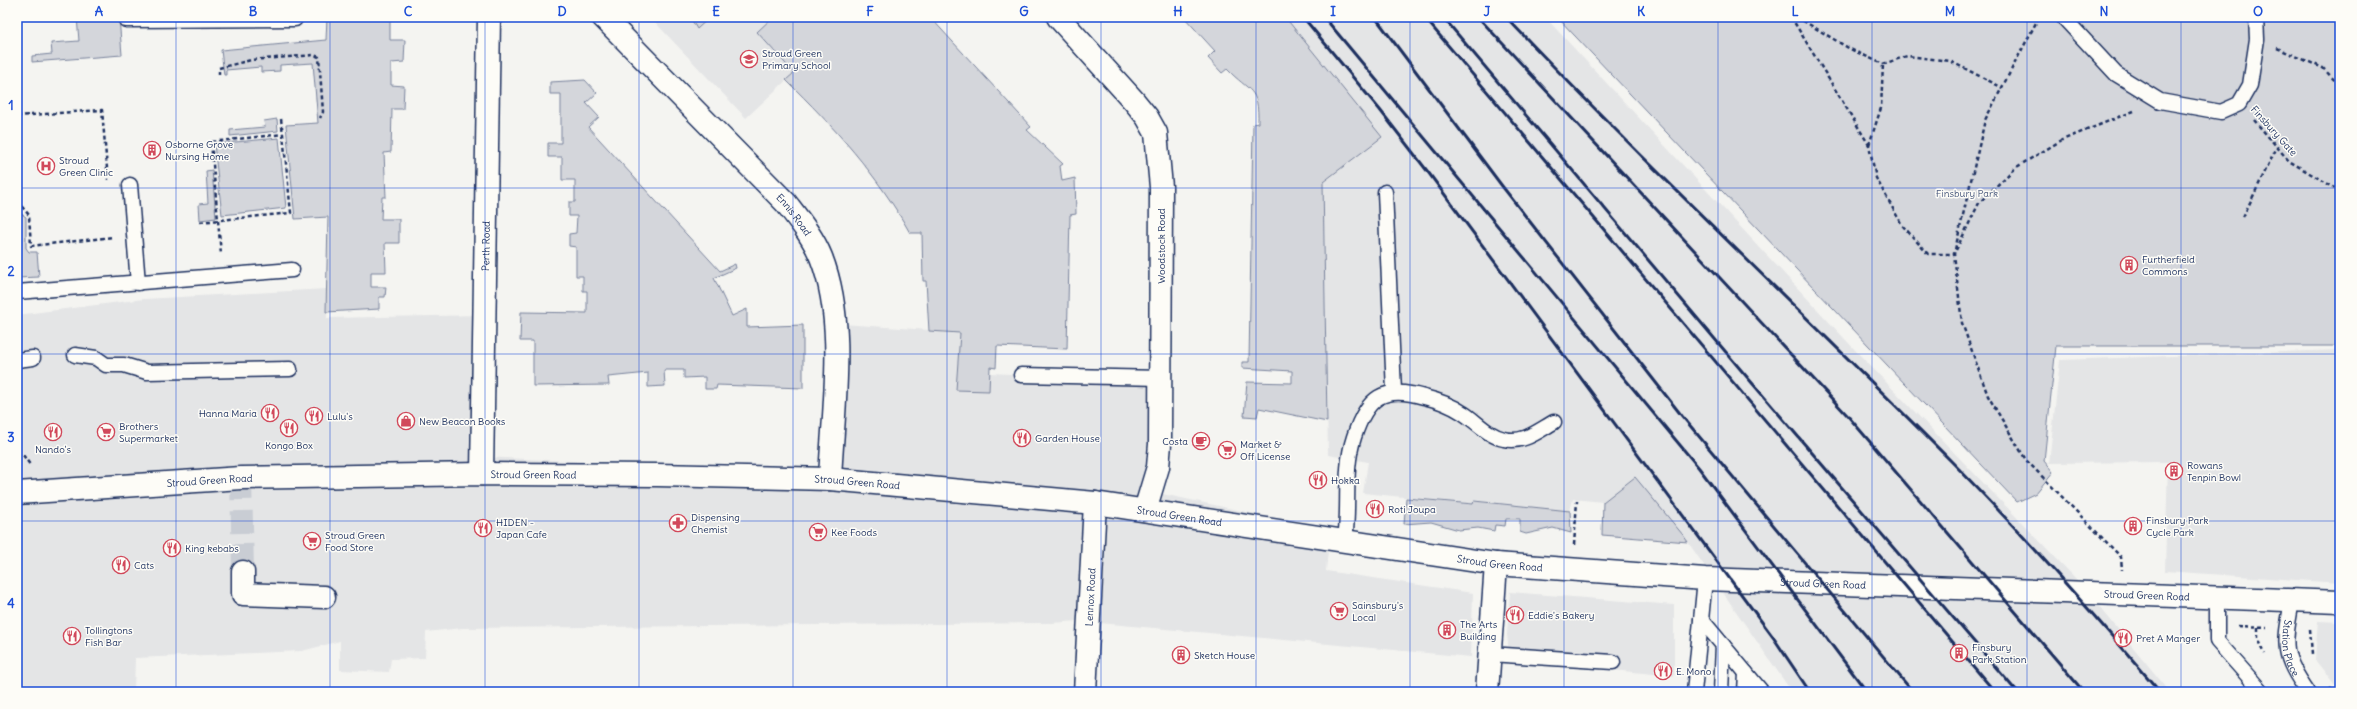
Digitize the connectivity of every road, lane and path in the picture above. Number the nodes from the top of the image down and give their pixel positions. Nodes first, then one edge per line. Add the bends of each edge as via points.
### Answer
1 (126, 17) edge
2 (489, 17) edge
3 (603, 17) edge
4 (1058, 17) edge
5 (1791, 17) edge
6 (1796, 17) edge
7 (2040, 17) edge
8 (2064, 17) edge
9 (2256, 17) edge
10 (295, 19) dead end
11 (2257, 39) junction
12 (1883, 64) junction
13 (219, 75) dead end
14 (2340, 86) edge
15 (2001, 87) junction
16 (2160, 102) junction
17 (2239, 104) junction
18 (17, 116) edge
19 (320, 118) dead end
20 (281, 119) dead end
21 (283, 134) junction
22 (1869, 145) junction
23 (2277, 147) junction
24 (130, 185) joint
25 (2340, 191) edge
26 (1385, 192) dead end
27 (17, 197) edge
28 (17, 201) edge
29 (2243, 217) dead end
30 (218, 220) junction
31 (200, 222) dead end
32 (135, 235) junction
33 (1954, 254) junction
34 (292, 270) dead end
35 (223, 276) junction
36 (138, 283) junction
37 (17, 292) edge
38 (75, 355) dead end
39 (33, 358) dead end
40 (17, 360) edge
41 (290, 369) dead end
42 (1021, 375) dead end
43 (1161, 378) junction
44 (1394, 391) junction
45 (1554, 422) dead end
46 (23, 454) dead end
47 (29, 465) dead end
48 (482, 474) junction
49 (830, 479) junction
50 (17, 493) edge
51 (1577, 502) dead end
52 (1095, 503) junction
53 (1145, 510) junction
54 (1345, 540) junction
55 (1574, 550) dead end
56 (1496, 564) junction
57 (243, 572) tunnel mouth
58 (2122, 574) dead end
59 (1705, 579) junction
60 (2217, 596) junction
61 (324, 597) dead end
62 (2292, 601) junction
63 (2340, 602) edge
64 (1701, 619) junction
65 (2233, 626) dead end
66 (2274, 627) dead end
67 (2311, 629) dead end
68 (1723, 645) junction
69 (1490, 654) junction
70 (2312, 655) dead end
71 (1613, 662) dead end
72 (1746, 673) junction
73 (2329, 687) dead end
74 (1085, 692) edge
75 (1487, 692) edge
76 (1694, 692) edge
77 (1721, 692) edge
78 (1745, 692) edge
79 (1762, 692) edge
80 (2262, 692) edge
81 (2308, 692) edge
82 (2334, 692) edge

1 - 10 lane via 126,20
2 - 48 main road, Perth Road
3 - 49 main road, Ennis Road via 786,203 804,226 820,256 830,288 837,330
4 - 43 main road, Woodstock Road via 1134,101 1156,133 1161,186
5 - 22 path
6 - 12 path via 1850,49
7 - 15 path
8 - 16 lane via 2116,74
9 - 11 lane
11 - 14 path via 2323,68
11 - 17 lane via 2250,85
12 - 15 path via 1907,56 1950,62
12 - 22 path via 1881,108
13 - 19 path via 219,68 251,60 314,55 319,57 323,112
15 - 33 path via 1985,120
16 - 17 lane via 2221,112
16 - 33 path via 2104,121 2062,140 2015,168 1980,203
17 - 23 path, Finsbury Gate
18 - 24 path via 102,110 108,180 130,178
20 - 21 path
21 - 30 path via 211,142
21 - 30 path via 291,213
22 - 33 path via 1876,178 1902,225 1928,254
23 - 25 path, Finsbury Gate via 2289,161
23 - 29 path
24 - 32 lane
26 - 44 lane
27 - 28 path
28 - 32 path via 29,215 31,246
30 - 31 path
30 - 35 path
32 - 36 lane
33 - 58 path via 1962,323 1988,396 2026,460 2121,557
34 - 35 lane
35 - 36 lane
36 - 37 lane
38 - 41 lane via 96,358 106,365 124,365 147,372
39 - 40 lane
42 - 43 lane
43 - 53 main road, Woodstock Road via 1158,467
44 - 45 lane via 1408,392 1439,401 1463,412 1482,428 1503,439 1522,440
44 - 54 lane via 1379,396 1369,406 1354,437 1349,458
46 - 47 path
48 - 49 main road, Stroud Green Road
48 - 50 main road, Stroud Green Road via 241,478
49 - 52 main road, Stroud Green Road
51 - 55 path
52 - 53 main road, Stroud Green Road
52 - 74 main road, Lennox Road
53 - 54 main road, Stroud Green Road
54 - 56 main road, Stroud Green Road
56 - 59 main road, Stroud Green Road
56 - 69 main road
57 - 61 main road via 243,594
59 - 60 main road, Stroud Green Road
59 - 64 lane
60 - 62 main road, Stroud Green Road
60 - 80 lane via 2217,641
62 - 63 main road, Stroud Green Road
62 - 81 lane, Station Place via 2286,640 2288,658 2292,670
64 - 68 lane
64 - 76 lane
65 - 66 path
67 - 70 path, Station Place
68 - 72 lane
68 - 77 lane
69 - 71 lane
69 - 75 main road
72 - 78 lane
72 - 79 lane
73 - 82 path

